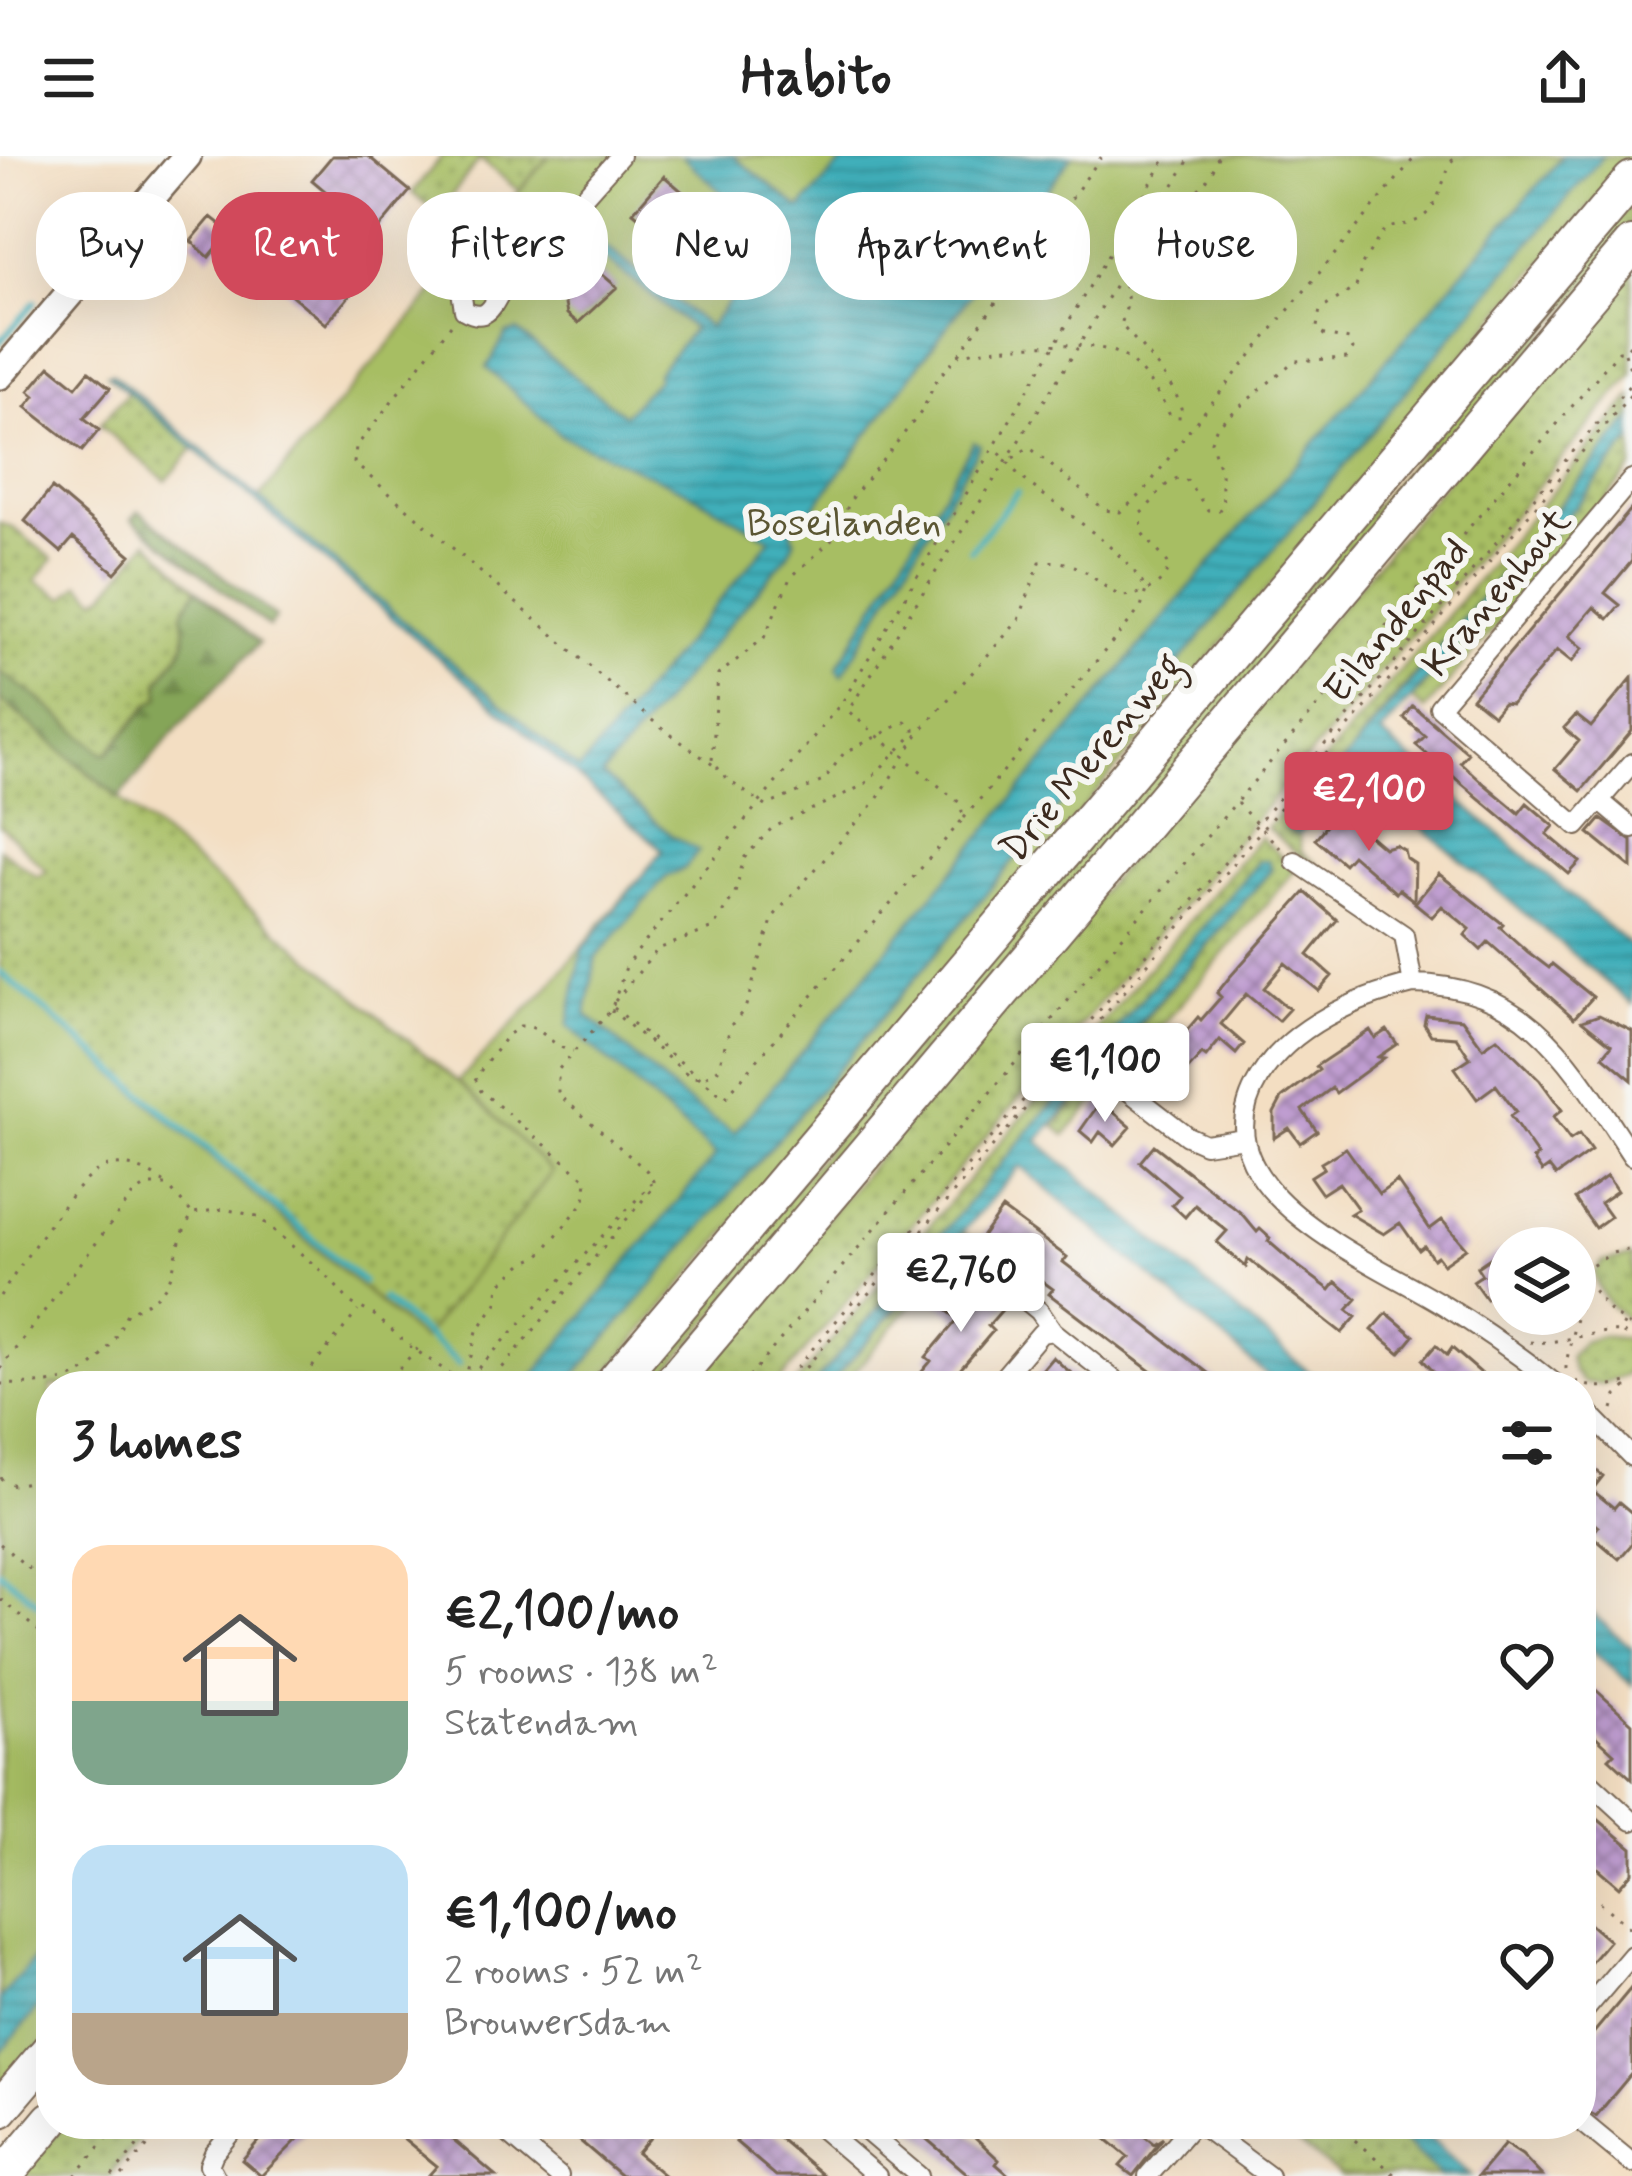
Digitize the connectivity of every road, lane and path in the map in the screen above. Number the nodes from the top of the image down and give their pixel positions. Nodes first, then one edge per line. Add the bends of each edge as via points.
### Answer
1 (187, 156) edge
2 (620, 156) edge
3 (1102, 156) edge
4 (1167, 156) edge
5 (1191, 156) edge
6 (1218, 156) edge
7 (1415, 156) edge
8 (1455, 156) edge
9 (1632, 180) edge
10 (588, 192) edge
11 (1632, 245) edge
12 (462, 300) edge
13 (497, 300) edge
14 (464, 310) junction
15 (1632, 338) edge
16 (1057, 343) junction
17 (1631, 345) edge
18 (1078, 347) junction
19 (1625, 351) junction
20 (958, 355) junction
21 (0, 375) edge
22 (1632, 375) edge
23 (1632, 382) edge
24 (1632, 393) edge
25 (994, 449) junction
26 (1008, 460) junction
27 (1632, 479) edge
28 (1146, 590) junction
29 (878, 737) junction
30 (901, 755) junction
31 (1632, 764) edge
32 (716, 768) junction
33 (1600, 801) junction
34 (759, 803) junction
35 (1237, 803) junction
36 (963, 819) junction
37 (1256, 825) junction
38 (1632, 828) edge
39 (1261, 831) junction
40 (1295, 861) joint
41 (1412, 984) junction
42 (612, 1006) junction
43 (576, 1050) junction
44 (704, 1078) junction
45 (1118, 1082) dead end
46 (1244, 1138) junction
47 (1632, 1156) edge
48 (653, 1181) junction
49 (167, 1185) junction
50 (193, 1213) junction
51 (1632, 1249) edge
52 (969, 1254) dead end
53 (1596, 1263) edge
54 (0, 1296) edge
55 (1596, 1296) edge
56 (359, 1310) junction
57 (1624, 1324) junction
58 (1632, 1327) edge
59 (1047, 1332) junction
60 (1621, 1332) junction
61 (1596, 1334) edge
62 (1574, 1335) joint
63 (1493, 1337) junction
64 (1632, 1337) edge
65 (418, 1348) junction
66 (0, 1369) edge
67 (85, 1371) edge
68 (309, 1371) edge
69 (397, 1371) edge
70 (447, 1371) edge
71 (470, 1371) edge
72 (477, 1371) edge
73 (500, 1371) edge
74 (624, 1371) edge
75 (682, 1371) edge
76 (755, 1371) edge
77 (794, 1371) edge
78 (803, 1371) edge
79 (1010, 1371) edge
80 (1101, 1371) edge
81 (1538, 1371) edge
82 (1569, 1371) edge
83 (1632, 1382) edge
84 (0, 1384) edge
85 (36, 1385) edge
86 (1596, 1387) edge
87 (1596, 1420) edge
88 (1609, 1432) junction
89 (1632, 1457) edge
90 (36, 1472) edge
91 (0, 1478) edge
92 (0, 1544) edge
93 (36, 1574) edge
94 (0, 1599) edge
95 (36, 1629) edge
96 (1596, 1788) edge
97 (1632, 1821) edge
98 (1596, 1900) edge
99 (1632, 1930) edge
100 (1632, 1955) edge
101 (1596, 1993) edge
102 (36, 2067) edge
103 (0, 2109) edge
104 (1596, 2134) edge
105 (36, 2138) edge
106 (106, 2139) edge
107 (143, 2139) edge
108 (153, 2139) edge
109 (226, 2139) edge
110 (515, 2139) edge
111 (834, 2139) edge
112 (876, 2139) edge
113 (1182, 2139) edge
114 (1217, 2139) edge
115 (1355, 2139) edge
116 (1632, 2163) edge
117 (4, 2176) edge
118 (75, 2176) edge
119 (112, 2176) edge
120 (122, 2176) edge
121 (215, 2176) edge
122 (559, 2176) edge
123 (877, 2176) edge
124 (919, 2176) edge
125 (1148, 2176) edge
126 (1269, 2176) edge
127 (1396, 2176) edge

1 - 21 street
2 - 10 street
3 - 20 path
4 - 16 path
5 - 18 path
6 - 18 path via 1190,199 1164,211 1160,239 1127,267 1124,280 1121,325 1155,362 1182,416 1170,416 1124,356
7 - 26 path via 1120,512 1105,510 1029,447
8 - 28 path via 1431,210 1384,230 1356,287 1320,310 1317,328 1349,340 1347,358 1294,361 1216,426 1219,510 1208,510 1178,476 1141,513 1142,532 1169,564
9 - 74 highway, Drie Merenweg
11 - 75 highway
12 - 14 street
13 - 14 street via 484,315
14 - 32 path via 356,447 354,463
15 - 17 path
16 - 18 path
16 - 20 path
16 - 25 path
17 - 19 path
18 - 26 path
19 - 22 path
19 - 35 path
20 - 32 path via 849,502 831,541 790,578 764,638 718,675
23 - 37 path, Eilandenpad
24 - 39 path
25 - 26 path
25 - 34 path via 843,701
26 - 28 path
26 - 29 path via 848,711
27 - 33 street, Kranenhout via 1439,707 1577,826
28 - 30 path via 1120,596 1083,569 1040,562 1019,620
28 - 36 path via 1141,608
29 - 30 path
29 - 30 path via 905,722 914,728
29 - 34 path via 844,753 815,785
30 - 36 path via 961,804
30 - 42 path via 864,784 772,828 744,858 713,928 658,949
30 - 44 path via 876,800 773,917 745,1009 731,1025 718,1069
31 - 33 street
32 - 34 path
33 - 38 street
34 - 42 path via 627,964
35 - 37 path
35 - 76 path
36 - 44 path via 725,1098
37 - 39 path
37 - 77 path, Eilandenpad
39 - 40 path
39 - 78 path
40 - 41 street via 1404,935
41 - 46 street via 1333,1013 1282,1051 1247,1102
41 - 47 street via 1490,996 1532,1022
42 - 43 path
42 - 44 path
43 - 48 path via 558,1070 557,1094
43 - 71 path via 520,1026 476,1078 481,1091 587,1180 585,1202 539,1256 500,1285 497,1304 476,1331
45 - 46 street via 1205,1144
46 - 63 street via 1261,1179 1293,1213
48 - 72 path
48 - 73 path
49 - 50 path
49 - 54 path via 148,1171 101,1168
49 - 66 path via 132,1196
50 - 56 path via 257,1216
50 - 67 path via 169,1285 158,1300 127,1313 114,1342
51 - 53 path
52 - 59 street via 1039,1310
55 - 57 path
56 - 65 path
56 - 68 path
57 - 58 path
57 - 60 path
59 - 79 street
59 - 80 street
60 - 61 path
60 - 64 path
62 - 63 path via 1542,1343
62 - 82 path
63 - 81 street
65 - 69 path
65 - 70 path
83 - 86 path
83 - 88 path via 1617,1396
84 - 85 path
87 - 88 street
88 - 89 street
90 - 91 path via 14,1485
92 - 93 path
94 - 95 path
96 - 97 street
98 - 99 path
100 - 101 street
102 - 103 highway
104 - 116 street
105 - 117 highway
106 - 118 path
107 - 119 path
108 - 120 path
109 - 121 street via 209,2165
110 - 122 street
111 - 123 street
112 - 124 street
113 - 125 street
114 - 126 street
115 - 127 path

